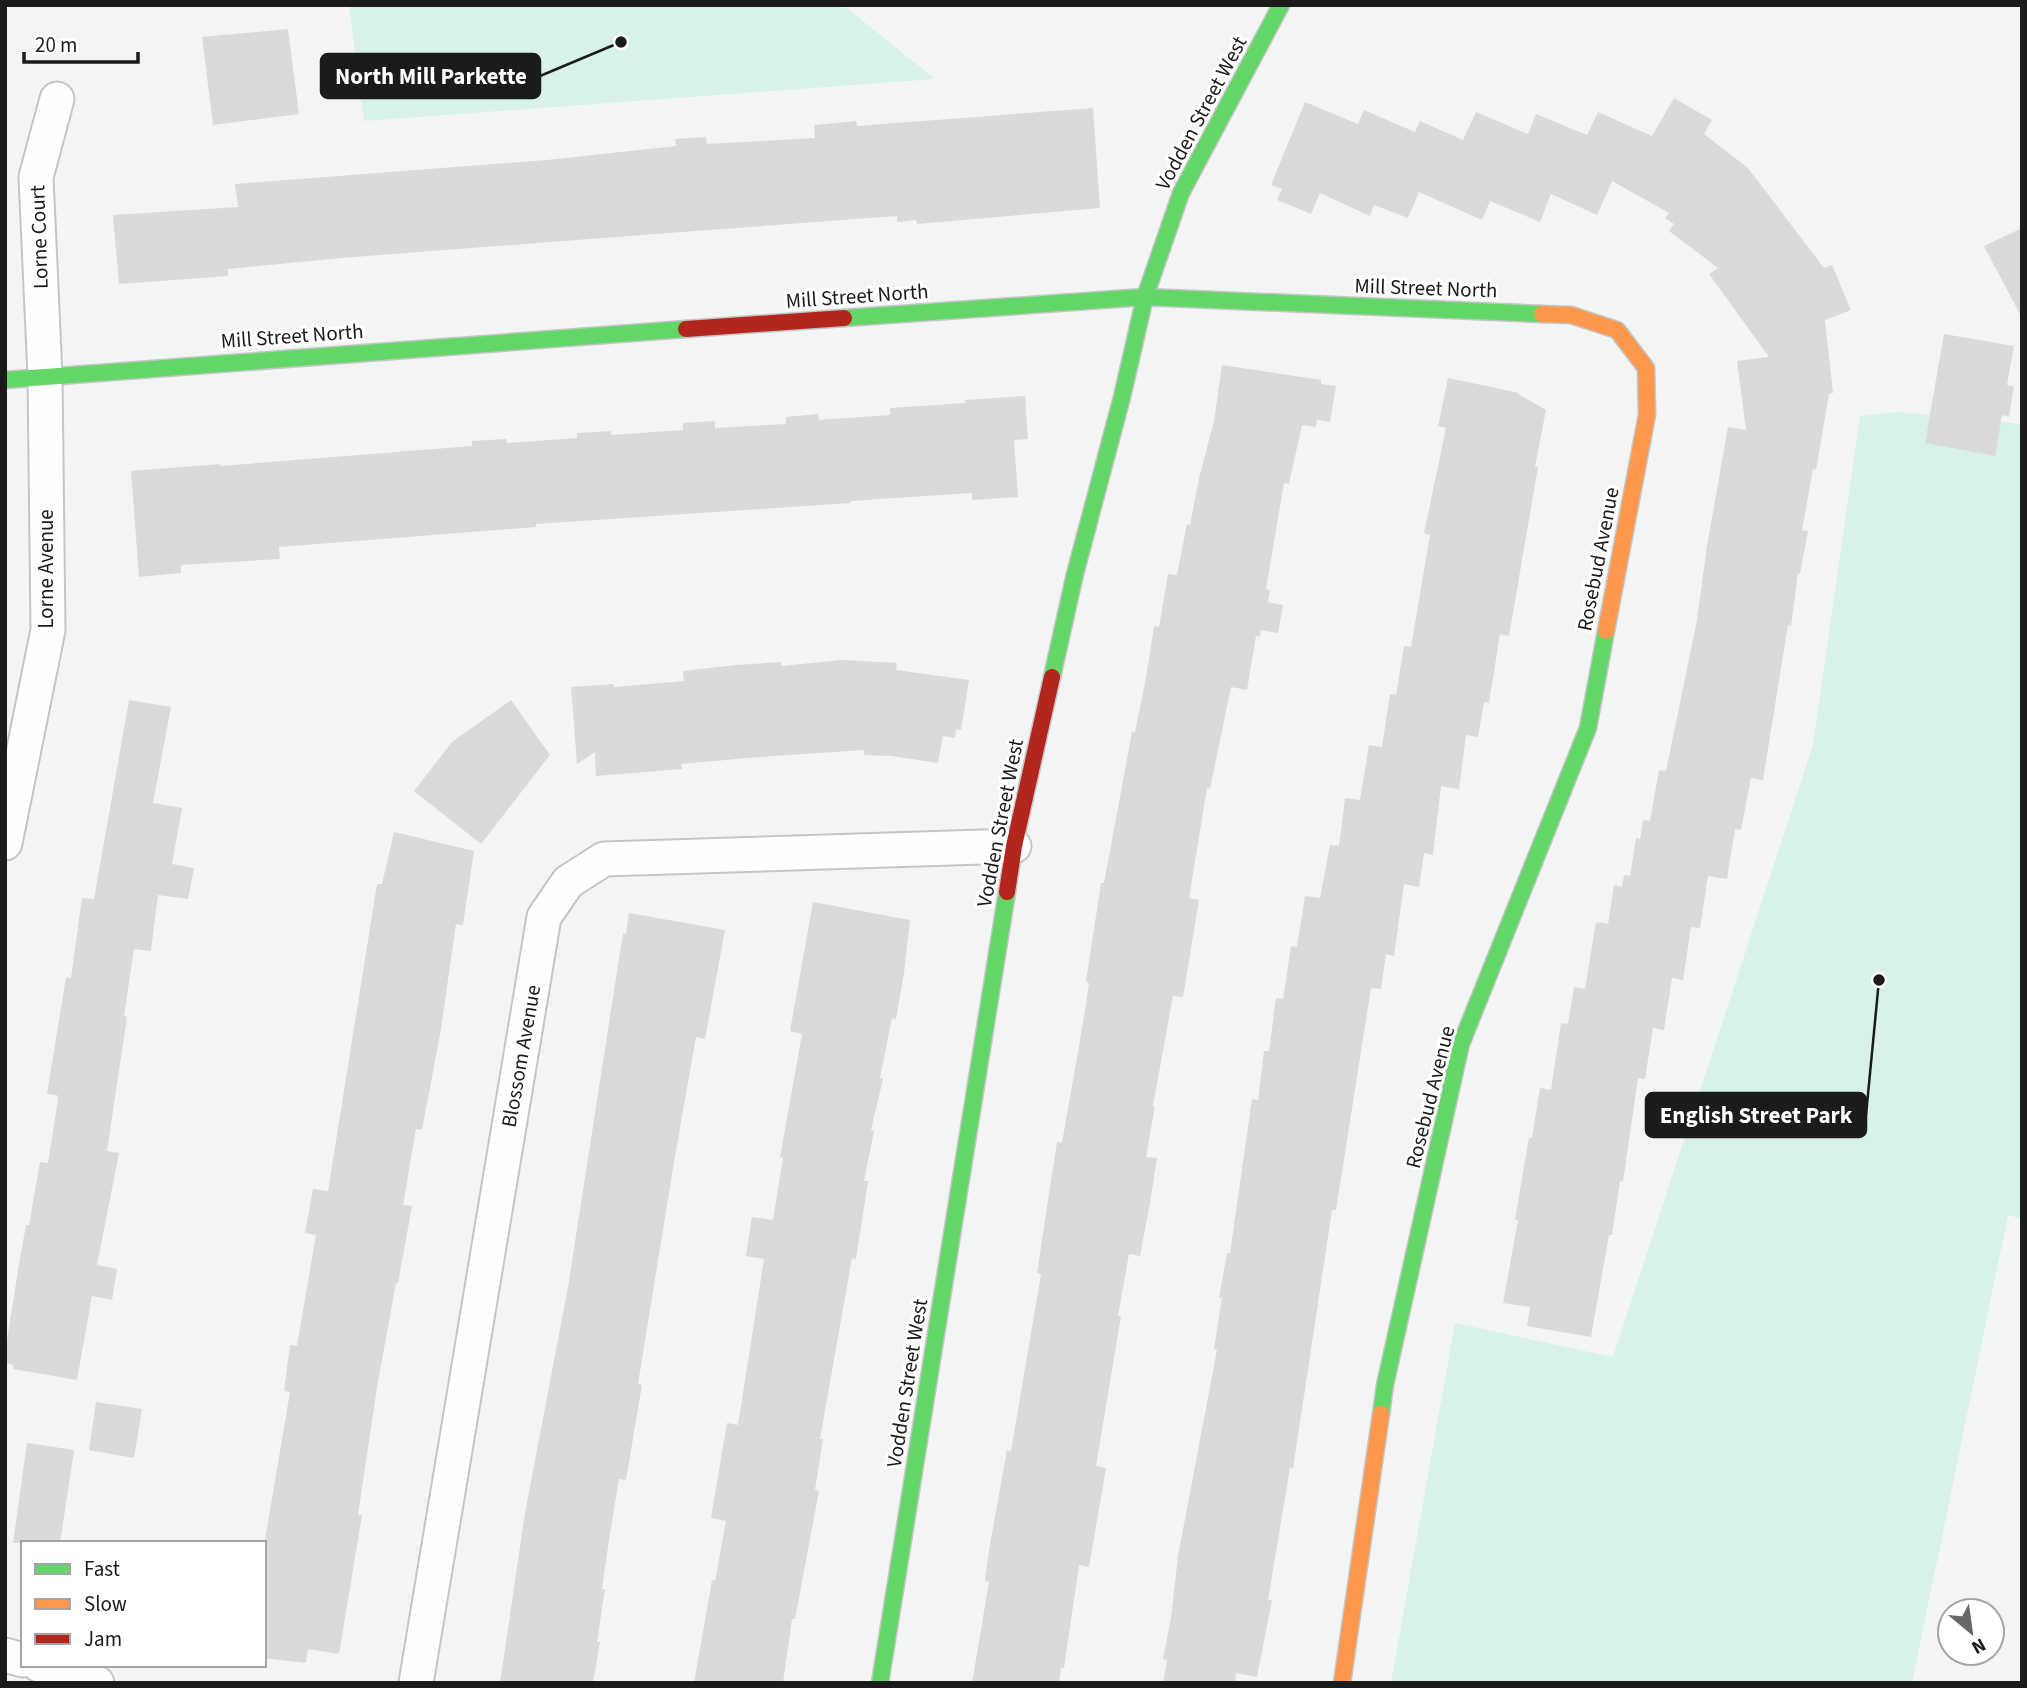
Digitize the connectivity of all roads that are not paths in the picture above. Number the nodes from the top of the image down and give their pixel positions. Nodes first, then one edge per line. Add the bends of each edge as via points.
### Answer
1 (1282, 5) edge
2 (57, 99) dead end
3 (1145, 297) junction
4 (45, 376) junction
5 (5, 380) edge
6 (1647, 415) joint
7 (5, 843) edge
8 (1014, 846) junction
9 (45, 1667) edge
10 (97, 1683) edge
11 (416, 1683) edge
12 (880, 1683) edge
13 (1342, 1683) edge

1 - 3 street, Vodden Street West via 1181,193
2 - 4 street, Lorne Court via 36,177
3 - 4 street, Mill Street North
3 - 6 street, Mill Street North via 1571,315 1617,330 1646,368
3 - 8 street, Vodden Street West via 1074,574
4 - 5 street, Mill Street North
4 - 7 street, Lorne Avenue via 48,630
6 - 13 street, Rosebud Avenue via 1588,728 1461,1044 1385,1385
8 - 11 street, Blossom Avenue via 604,859 568,882 544,917
8 - 12 street, Vodden Street West
9 - 10 street

